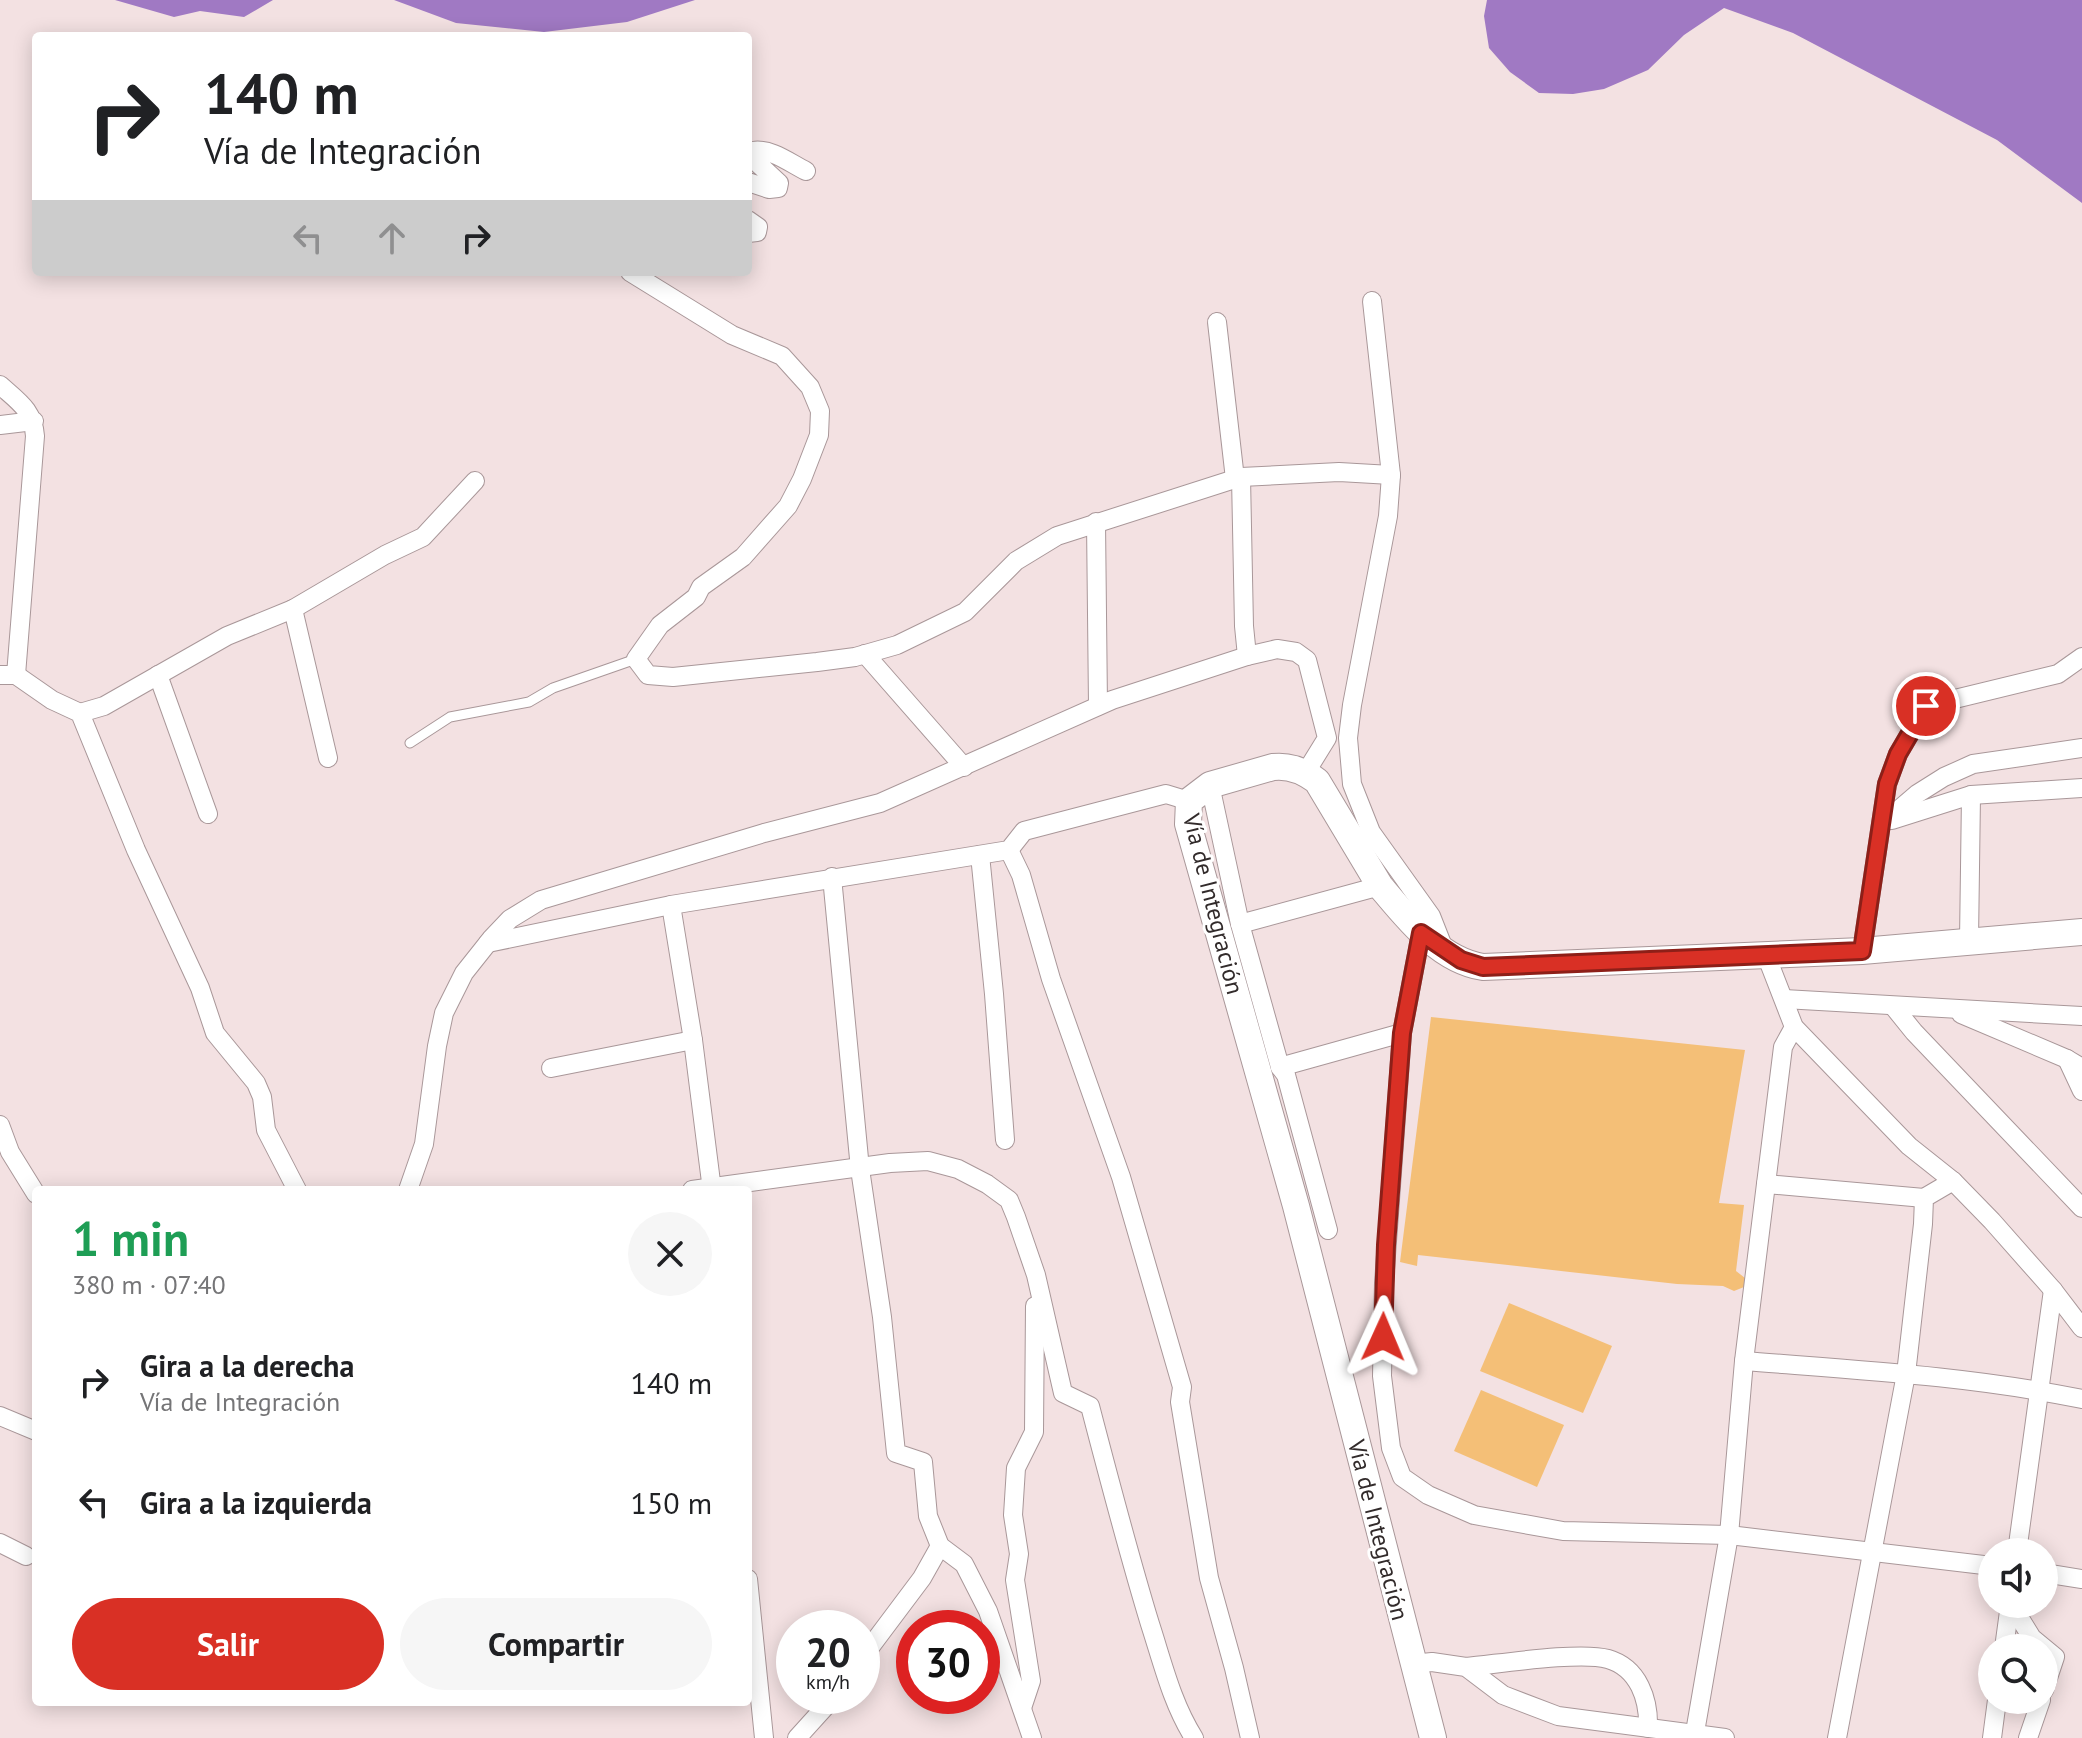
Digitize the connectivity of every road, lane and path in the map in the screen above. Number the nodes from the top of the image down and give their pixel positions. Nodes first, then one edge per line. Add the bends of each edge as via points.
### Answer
1 (752, 158) edge
2 (752, 158) edge
3 (806, 171) dead end
4 (752, 183) edge
5 (636, 276) edge
6 (1372, 301) dead end
7 (1217, 322) dead end
8 (0, 385) edge
9 (34, 421) junction
10 (0, 425) edge
11 (1391, 475) junction
12 (1238, 478) junction
13 (475, 481) dead end
14 (1096, 522) junction
15 (293, 609) junction
16 (865, 654) junction
17 (1247, 656) junction
18 (2082, 657) edge
19 (636, 659) junction
20 (8, 675) edge
21 (158, 675) junction
22 (1098, 706) junction
23 (80, 713) junction
24 (410, 743) dead end
25 (2082, 748) edge
26 (328, 758) dead end
27 (964, 767) junction
28 (1306, 772) junction
29 (2082, 788) edge
30 (1199, 793) junction
31 (1971, 795) junction
32 (208, 814) dead end
33 (1882, 824) junction
34 (1009, 850) junction
35 (980, 855) junction
36 (832, 877) junction
37 (1380, 886) junction
38 (671, 905) junction
39 (1240, 924) junction
40 (2082, 932) edge
41 (1421, 933) junction
42 (1969, 940) junction
43 (488, 943) junction
44 (1444, 949) junction
45 (1862, 951) junction
46 (1766, 955) junction
47 (1784, 999) junction
48 (1893, 1006) junction
49 (1948, 1009) junction
50 (2082, 1016) edge
51 (1794, 1027) junction
52 (1402, 1033) junction
53 (693, 1040) junction
54 (2075, 1064) edge
55 (1280, 1067) junction
56 (551, 1068) dead end
57 (2082, 1091) edge
58 (0, 1125) edge
59 (1005, 1140) dead end
60 (860, 1169) junction
61 (1953, 1181) junction
62 (1766, 1184) junction
63 (295, 1186) edge
64 (409, 1186) edge
65 (712, 1186) edge
66 (728, 1186) edge
67 (32, 1188) edge
68 (1924, 1198) junction
69 (2082, 1208) edge
70 (1328, 1230) dead end
71 (1036, 1275) junction
72 (2053, 1290) junction
73 (2082, 1328) edge
74 (1744, 1361) junction
75 (1906, 1374) junction
76 (2040, 1390) junction
77 (2082, 1399) edge
78 (0, 1416) edge
79 (32, 1429) edge
80 (1729, 1535) junction
81 (2019, 1538) edge
82 (0, 1543) edge
83 (940, 1546) junction
84 (1874, 1553) junction
85 (26, 1556) dead end
86 (1978, 1564) edge
87 (2058, 1575) edge
88 (2082, 1579) edge
89 (880, 1634) edge
90 (752, 1639) edge
91 (1412, 1664) junction
92 (1466, 1667) junction
93 (1022, 1708) junction
94 (819, 1714) edge
95 (1995, 1714) edge
96 (2036, 1714) edge
97 (1648, 1728) junction
98 (1694, 1736) edge
99 (764, 1738) edge
100 (797, 1738) edge
101 (1032, 1738) edge
102 (1194, 1738) edge
103 (1250, 1738) edge
104 (1433, 1738) edge
105 (1725, 1738) edge
106 (1837, 1738) edge
107 (1992, 1738) edge
108 (2028, 1738) edge

1 - 4 street via 779,183 769,189
2 - 3 street via 753,151 760,150
5 - 19 street via 732,335 782,356 810,387 820,411 819,435 788,506 743,557 660,625
6 - 11 street
7 - 12 street
8 - 9 street
9 - 10 street
9 - 20 street
11 - 12 street via 1339,472
11 - 44 street via 1352,705 1352,784 1371,832 1431,916
12 - 14 street
12 - 17 street
13 - 15 street via 423,537
14 - 16 street via 1036,547 965,612 897,645
14 - 22 street
15 - 21 street via 227,636
15 - 26 street
16 - 19 street via 673,677 648,675
16 - 27 street
17 - 22 street
17 - 28 street via 1277,649 1307,660 1327,738
18 - 33 street via 2058,674 1926,706 1898,754 1887,784
19 - 24 lane via 553,688 529,702 450,717
20 - 23 street
21 - 23 street via 104,706
21 - 32 street
22 - 27 street
23 - 63 street via 215,1033 256,1083 266,1130
25 - 33 street via 1973,764 1917,794
27 - 43 street via 880,803 541,900 510,919
28 - 30 main road, Vía de Integración via 1273,767
28 - 37 main road via 1317,781
29 - 31 street
30 - 34 street via 1166,794 1024,831
30 - 39 street
30 - 91 main road, Vía de Integración via 1188,824 1296,1206
31 - 33 street
31 - 42 street
33 - 45 street
34 - 35 street
34 - 103 street via 1121,1177 1182,1387 1180,1402 1209,1578
35 - 36 street
35 - 59 street
36 - 38 street
36 - 60 street
37 - 39 street
37 - 41 main road
38 - 43 street
38 - 53 street
39 - 55 street
40 - 42 main road
41 - 44 main road
41 - 52 street
42 - 45 main road
43 - 64 street via 464,973 444,1013 424,1144
44 - 46 main road via 1483,967
45 - 46 main road
46 - 47 street
47 - 48 street
47 - 51 street
48 - 49 street
48 - 69 street
49 - 50 street
49 - 54 street
51 - 61 street via 1909,1146
51 - 62 street via 1783,1047
52 - 55 street
52 - 80 street via 1382,1376 1391,1448 1402,1477 1474,1515 1563,1531
53 - 56 street
53 - 65 street
54 - 57 street
55 - 70 street
58 - 67 street
60 - 66 street
60 - 71 street via 928,1161 987,1184 1009,1200
60 - 83 street via 896,1453 923,1462 928,1516
61 - 68 street
61 - 72 street
62 - 68 street
62 - 74 street
68 - 75 street
71 - 93 street via 1034,1432 1016,1468 1013,1515 1019,1554 1015,1580 1031,1681
71 - 102 street via 1063,1393 1090,1406 1164,1669 1179,1714
72 - 73 street
72 - 76 street
74 - 75 street
74 - 80 street
75 - 76 street
75 - 84 street
76 - 77 street
76 - 81 street
78 - 79 street
80 - 84 street
80 - 98 street
82 - 85 street
83 - 89 street
83 - 93 street via 964,1564 988,1611
84 - 86 street
84 - 106 street
87 - 88 street
90 - 99 street
91 - 92 street
91 - 104 main road, Vía de Integración
92 - 97 street via 1503,1695 1558,1716
92 - 97 street via 1608,1659 1643,1689
93 - 101 street
94 - 100 street
95 - 107 street
96 - 108 street
97 - 98 street
98 - 105 street

